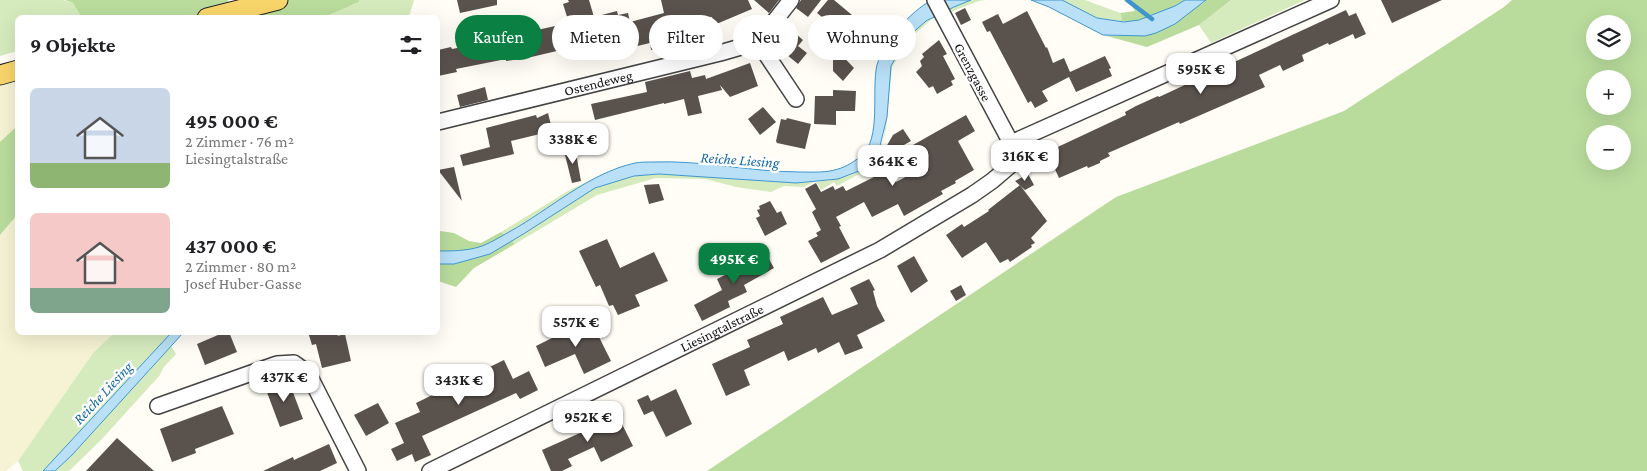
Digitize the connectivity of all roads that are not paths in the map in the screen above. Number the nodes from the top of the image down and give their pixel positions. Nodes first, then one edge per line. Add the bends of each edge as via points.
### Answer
1 (278, 0) edge
2 (791, 0) edge
3 (935, 0) edge
4 (1331, 0) edge
5 (219, 15) edge
6 (779, 15) edge
7 (733, 49) edge
8 (770, 60) edge
9 (15, 71) edge
10 (0, 75) edge
11 (796, 99) dead end
12 (440, 122) edge
13 (1011, 143) junction
14 (158, 406) dead end
15 (358, 471) edge
16 (430, 471) edge

1 - 5 main road
2 - 6 street
3 - 13 street, Grenzgasse
4 - 13 street
7 - 12 street, Ostendeweg
8 - 11 street
9 - 10 main road
13 - 16 street, Liesingtalstraße via 1012,164 992,181 880,250
14 - 15 street via 277,364 294,363 308,373

